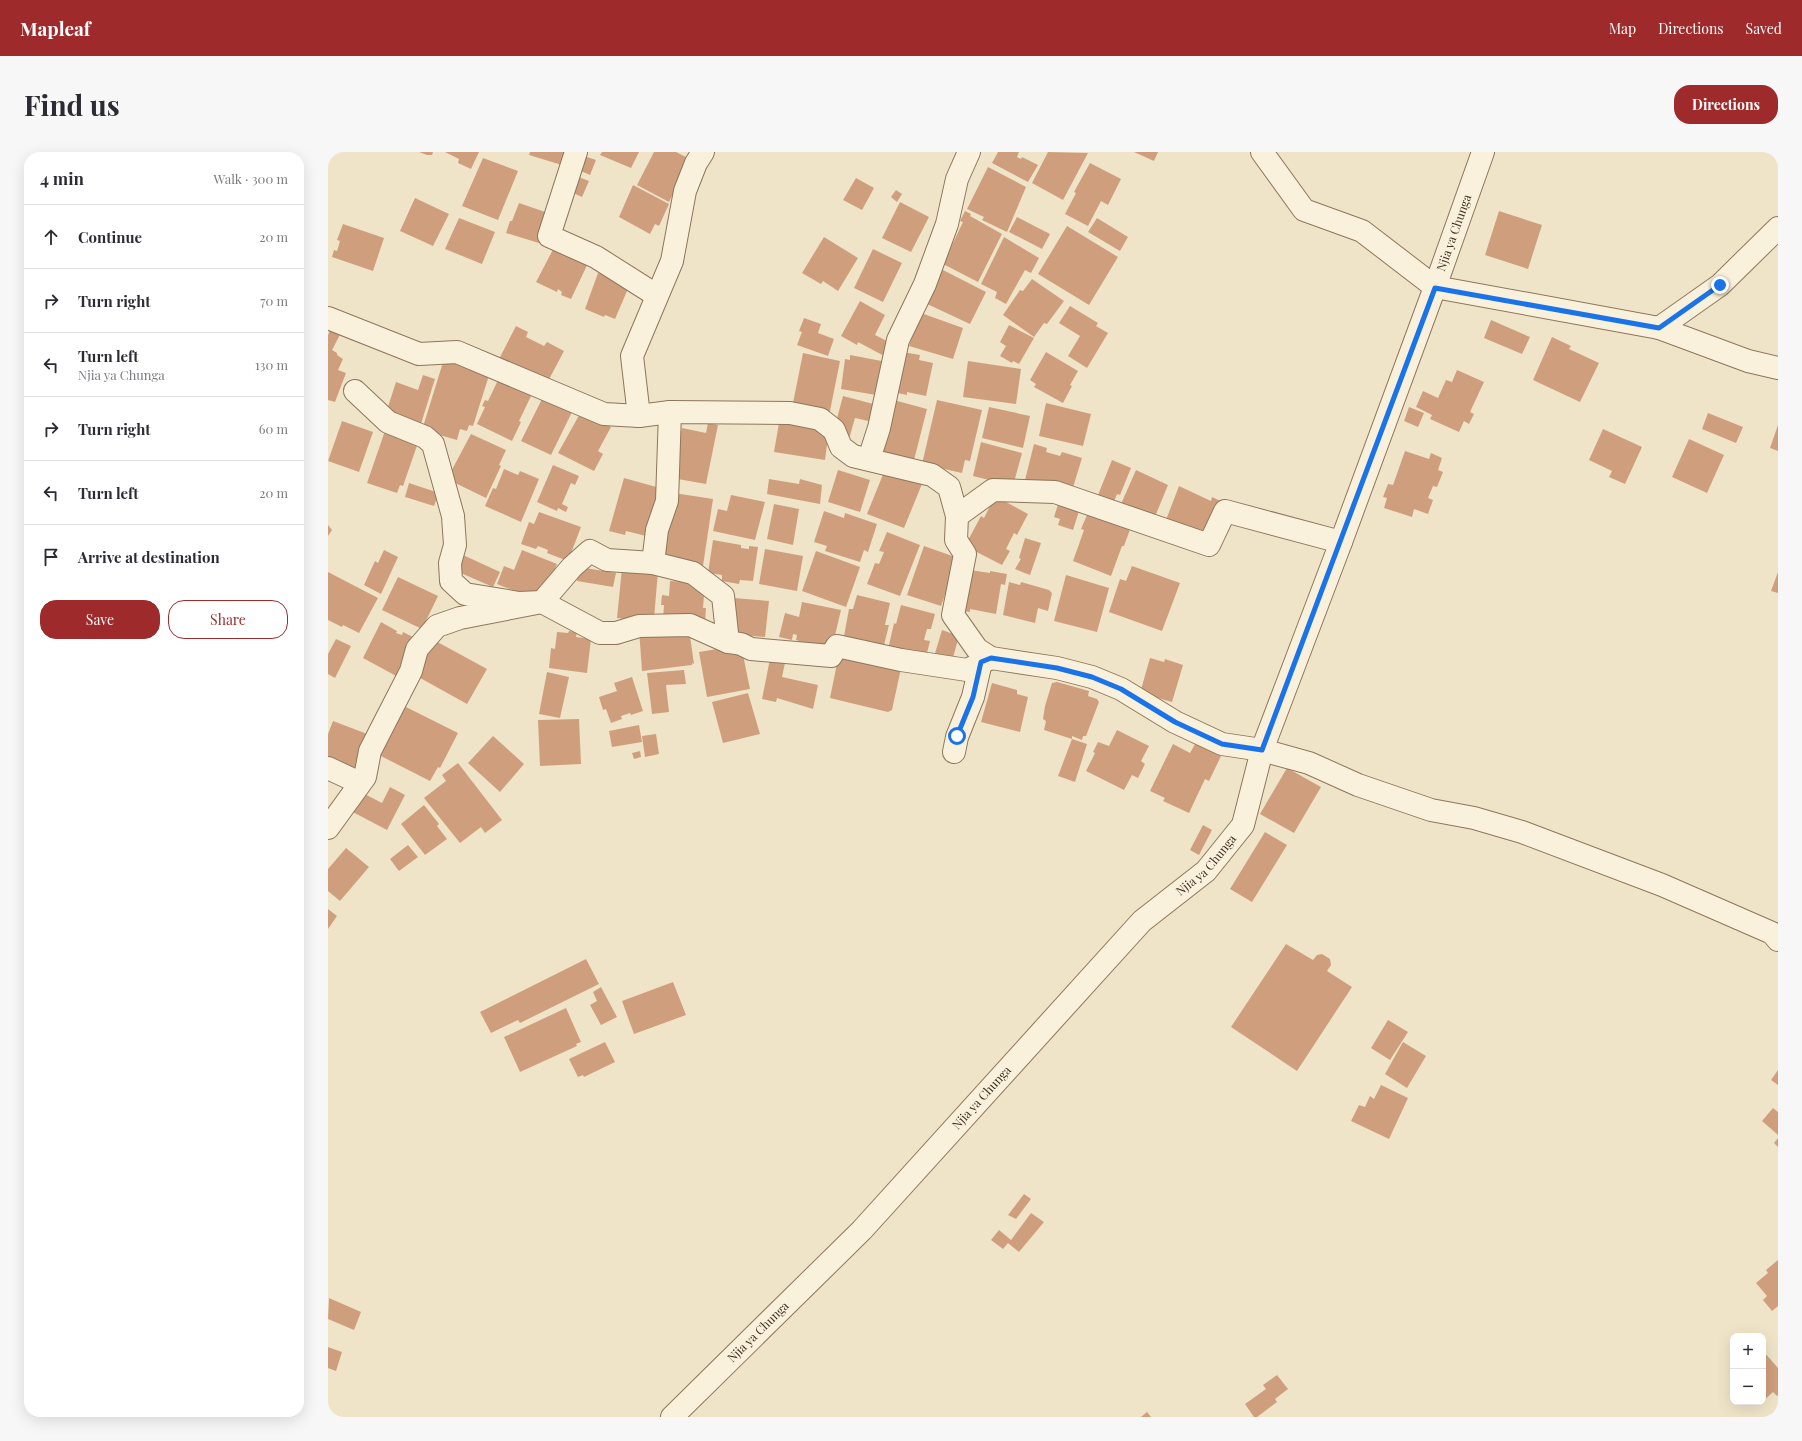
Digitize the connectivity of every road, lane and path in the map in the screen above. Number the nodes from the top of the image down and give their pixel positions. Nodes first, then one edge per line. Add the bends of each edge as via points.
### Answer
1 (576, 152) edge
2 (703, 152) edge
3 (969, 152) edge
4 (1262, 152) edge
5 (1483, 152) edge
6 (1778, 228) edge
7 (1435, 288) junction
8 (656, 296) junction
9 (328, 318) edge
10 (1659, 328) junction
11 (1778, 368) edge
12 (355, 391) dead end
13 (670, 412) junction
14 (639, 416) junction
15 (869, 460) junction
16 (956, 516) junction
17 (1341, 542) junction
18 (653, 563) junction
19 (542, 602) junction
20 (728, 642) junction
21 (986, 660) junction
22 (1262, 750) junction
23 (954, 752) dead end
24 (328, 768) edge
25 (360, 783) junction
26 (328, 828) edge
27 (1778, 940) edge
28 (672, 1417) edge

1 - 8 street via 549,236 596,257
2 - 8 street via 685,191 672,261
3 - 15 street via 957,179 947,224 925,284 898,340 879,428
4 - 7 street via 1304,210 1362,231
5 - 7 street, Njia ya Chunga
6 - 10 street via 1720,285
7 - 10 street
7 - 17 street, Njia ya Chunga
8 - 14 street via 632,356
9 - 14 street via 419,354 457,352 604,414
10 - 11 street via 1748,361
12 - 19 street via 388,422 425,437 433,444 453,516 455,545 450,563 451,581 465,594 519,603
13 - 14 street
13 - 15 street via 790,413 820,419 834,430 841,447 852,456
13 - 18 street via 667,502 657,530
15 - 16 street via 932,475 949,487
16 - 17 street via 993,490 1055,492 1209,545 1225,511
16 - 21 street via 956,540 965,554 953,615
17 - 22 street, Njia ya Chunga
18 - 19 street via 607,560 590,551 572,567
18 - 20 street via 693,573 723,596
19 - 20 street via 600,633 616,633 640,626 690,625
19 - 25 street via 460,618 437,626 417,649 411,671 370,751 365,777
20 - 21 street via 751,648 831,656 837,646 967,670
21 - 22 street via 1057,668 1092,677 1121,689 1175,722 1222,744
21 - 23 street via 957,736
22 - 27 street via 1309,763 1358,785 1431,810 1474,818 1555,844 1701,901 1772,933
22 - 28 street, Njia ya Chunga via 1243,825 1206,871 1142,921 862,1230
24 - 25 street
25 - 26 street

